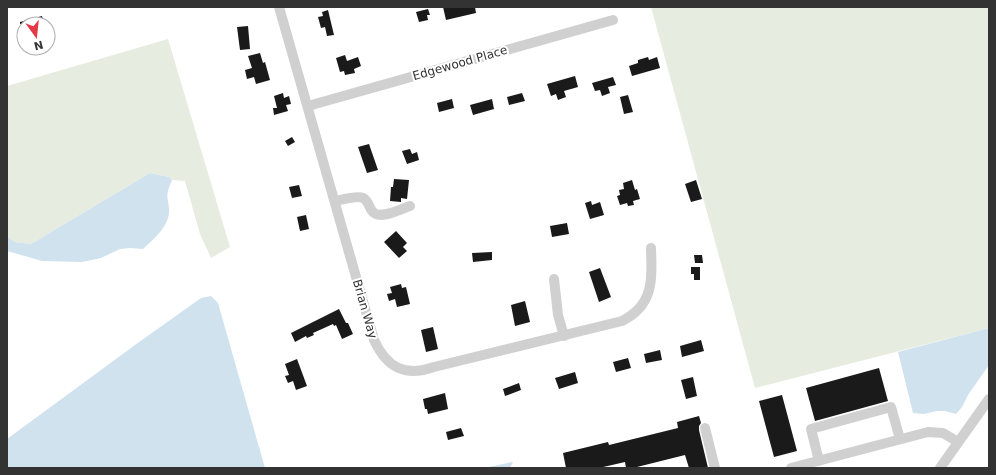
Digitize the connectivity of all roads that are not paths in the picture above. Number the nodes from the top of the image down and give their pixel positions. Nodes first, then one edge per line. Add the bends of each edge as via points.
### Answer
1 (279, 7) edge
2 (613, 20) dead end
3 (308, 106) junction
4 (334, 201) junction
5 (410, 206) dead end
6 (651, 248) dead end
7 (554, 279) dead end
8 (564, 336) junction
9 (989, 399) edge
10 (705, 428) dead end
11 (900, 440) junction
12 (958, 442) junction
13 (819, 461) junction
14 (715, 468) edge
15 (791, 468) edge
16 (940, 468) edge

1 - 3 street, Brian Way
2 - 3 street, Edgewood Place
3 - 4 street, Brian Way
4 - 5 street via 363,198 372,211 379,215
4 - 8 street, Brian Way via 374,340 378,350 392,366 409,371 426,370
6 - 8 street, Brian Way via 650,288 647,298 636,312 622,321
7 - 8 street via 558,315
9 - 12 street
10 - 14 street
11 - 12 street via 935,432 943,433
11 - 13 street
11 - 13 street via 891,407 811,430
12 - 16 street
13 - 15 street

